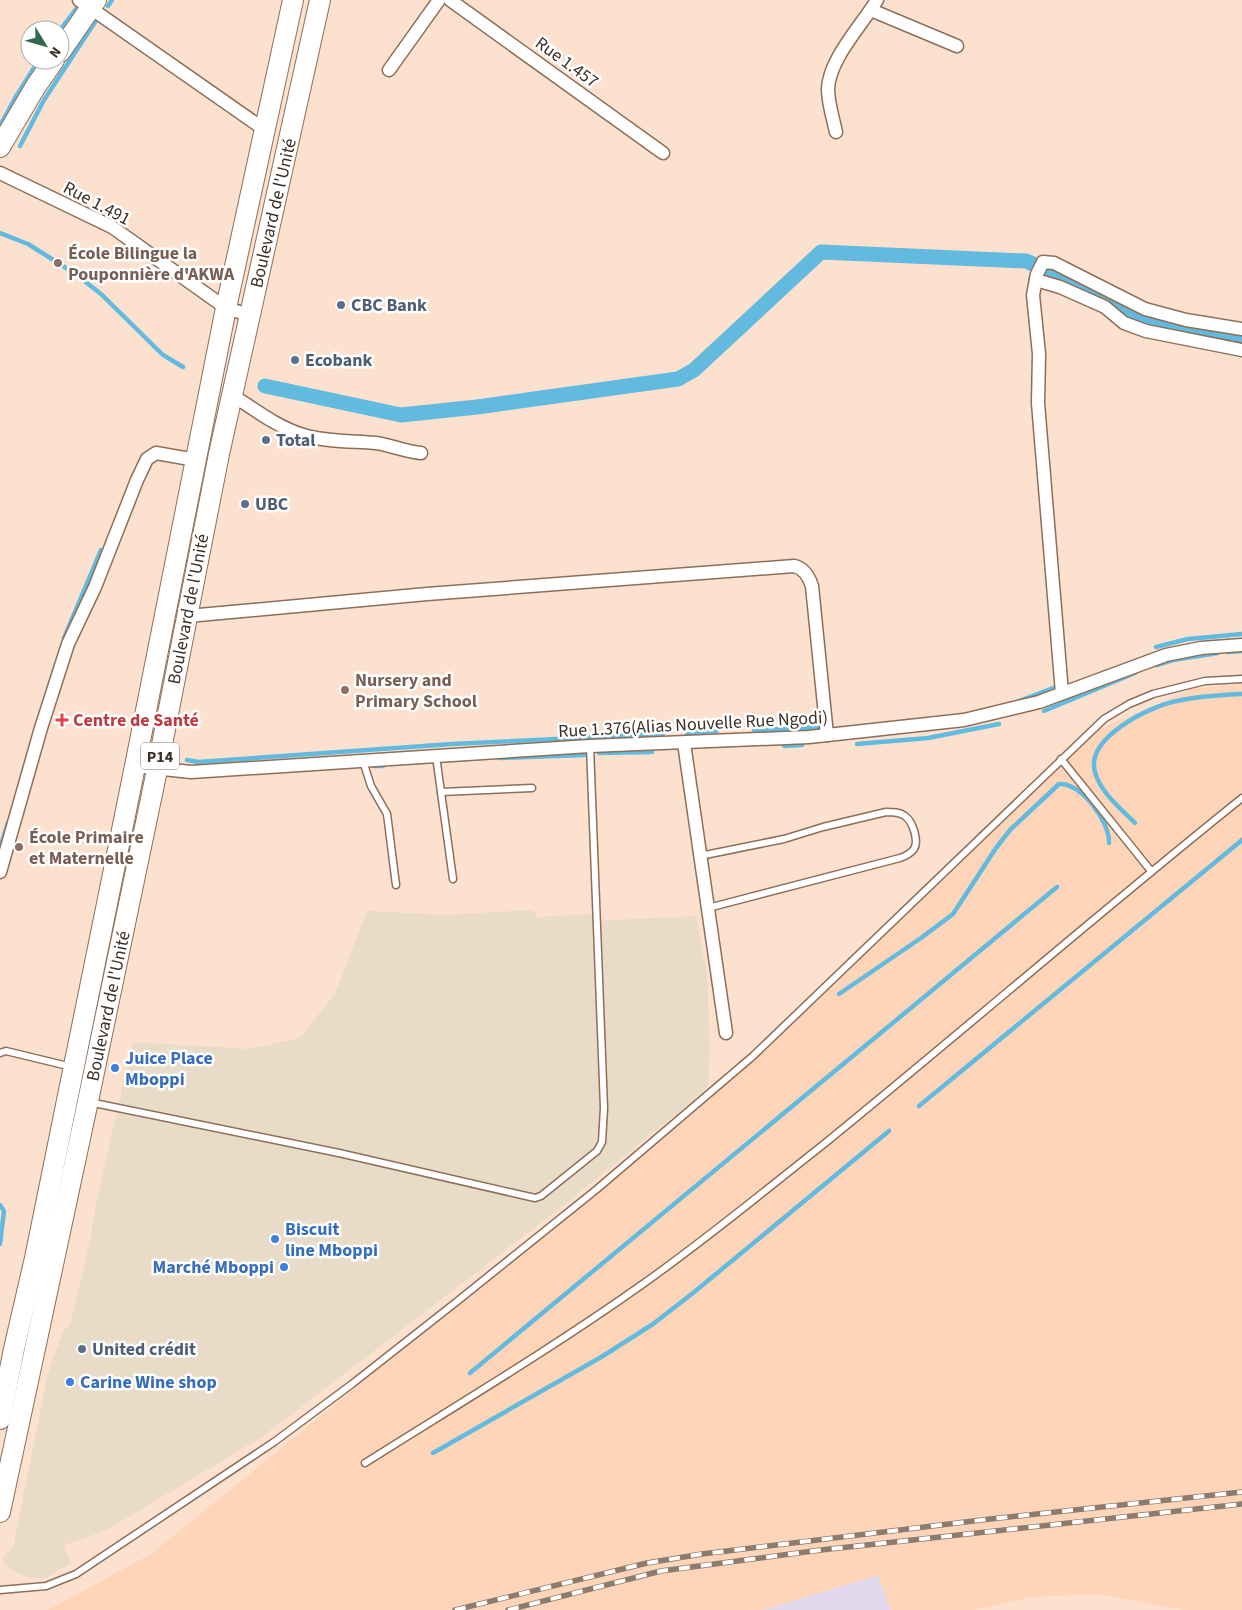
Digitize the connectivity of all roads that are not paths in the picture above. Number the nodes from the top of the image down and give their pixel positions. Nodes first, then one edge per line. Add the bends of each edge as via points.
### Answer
1 (293, 0) edge
2 (320, 0) edge
3 (439, 0) edge
4 (450, 0) edge
5 (89, 3) edge
6 (874, 5) edge
7 (70, 35) edge
8 (957, 46) dead end
9 (47, 70) edge
10 (390, 70) dead end
11 (265, 130) junction
12 (836, 132) dead end
13 (0, 147) edge
14 (663, 153) dead end
15 (0, 174) edge
16 (1039, 272) junction
17 (226, 308) junction
18 (249, 315) junction
19 (1242, 329) edge
20 (1242, 350) edge
21 (232, 395) junction
22 (421, 453) dead end
23 (196, 460) junction
24 (188, 616) junction
25 (1242, 645) edge
26 (1242, 679) edge
27 (1062, 694) junction
28 (827, 735) junction
29 (684, 743) junction
30 (590, 746) junction
31 (436, 756) junction
32 (1061, 759) junction
33 (363, 761) junction
34 (135, 766) junction
35 (157, 770) junction
36 (532, 788) dead end
37 (441, 792) junction
38 (1242, 798) edge
39 (700, 856) junction
40 (1151, 871) junction
41 (0, 872) edge
42 (453, 879) dead end
43 (396, 885) dead end
44 (708, 908) junction
45 (726, 1033) dead end
46 (0, 1053) edge
47 (83, 1070) junction
48 (88, 1102) junction
49 (0, 1419) edge
50 (365, 1463) dead end
51 (0, 1512) edge
52 (0, 1590) edge

1 - 11 main road, Boulevard de l'Unité / P14
2 - 18 main road, Boulevard de l'Unité / P14
3 - 10 street
4 - 14 street, Rue 1.457
5 - 7 main road
5 - 11 street
6 - 8 street
6 - 12 street via 835,63 828,90
9 - 13 main road
11 - 17 main road, Boulevard de l'Unité / P14
15 - 17 street, Rue 1.491 via 112,227
16 - 19 street via 1054,263 1145,309
16 - 20 street via 1060,287 1104,307 1124,323
16 - 27 street via 1033,294 1039,354 1038,403
17 - 18 street, Rue 1.491
17 - 23 main road, Boulevard de l'Unité / P14
18 - 21 main road, Boulevard de l'Unité / P14
21 - 22 street via 272,421 302,434
21 - 24 main road, Boulevard de l'Unité / P14
23 - 34 main road, Boulevard de l'Unité / P14
23 - 41 street via 156,453 147,459 137,480 95,587 68,644
24 - 28 street via 427,594 800,567 812,586
24 - 35 main road, Boulevard de l'Unité / P14
25 - 27 street, Rue 1.376(Alias Nouvelle Rue Ngodi) via 1166,654
26 - 32 lane via 1205,681 1153,694 1130,704 1104,718
27 - 28 street, Rue 1.376(Alias Nouvelle Rue Ngodi) via 964,720
28 - 29 street, Rue 1.376(Alias Nouvelle Rue Ngodi)
29 - 30 street, Rue 1.376(Alias Nouvelle Rue Ngodi)
29 - 39 street
30 - 31 street, Rue 1.376(Alias Nouvelle Rue Ngodi)
30 - 48 lane via 604,1108 602,1142 597,1151 541,1196 535,1198
31 - 33 street, Rue 1.376(Alias Nouvelle Rue Ngodi)
31 - 37 lane
32 - 40 lane
32 - 52 lane via 753,1056 597,1188 418,1332 274,1442 76,1574 46,1586
33 - 35 street, Rue 1.376(Alias Nouvelle Rue Ngodi) via 192,772
33 - 43 lane via 371,786 387,814
34 - 35 street, Rue 1.376(Alias Nouvelle Rue Ngodi)
34 - 47 main road, Boulevard de l'Unité / P14
35 - 47 main road, Boulevard de l'Unité / P14
36 - 37 lane
37 - 42 lane
38 - 40 lane
39 - 44 street
39 - 44 lane via 784,839 886,812 905,815 916,836 915,847 900,858
40 - 50 lane via 894,1087 722,1226 632,1292
44 - 45 street
46 - 47 lane via 6,1051
47 - 48 main road, Boulevard de l'Unité / P14
47 - 49 main road, Boulevard de l'Unité / P14
48 - 51 main road, Boulevard de l'Unité / P14

